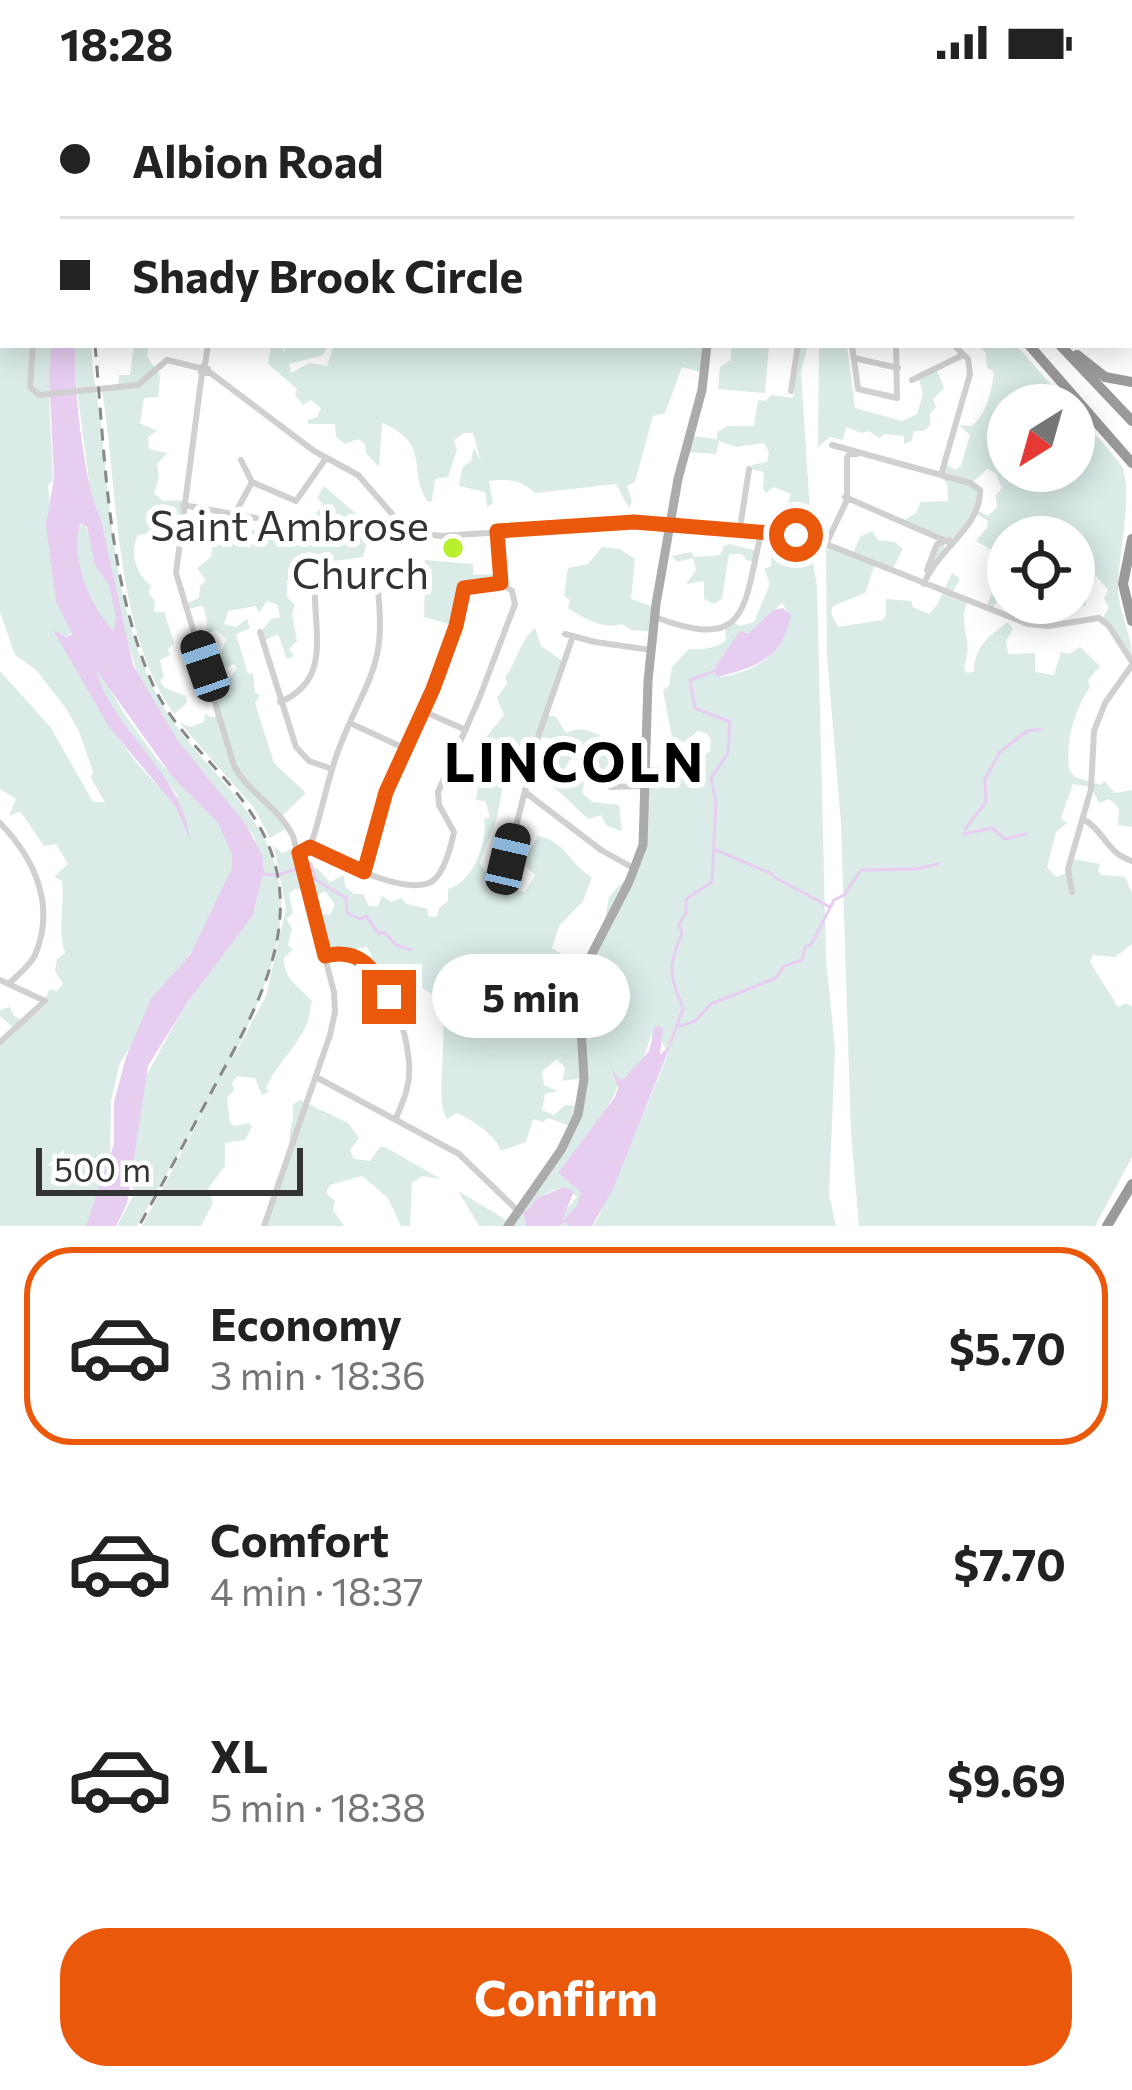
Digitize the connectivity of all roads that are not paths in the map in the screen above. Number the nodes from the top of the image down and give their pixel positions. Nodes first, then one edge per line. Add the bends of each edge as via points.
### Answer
1 (33, 348) edge
2 (208, 348) edge
3 (707, 348) edge
4 (798, 348) edge
5 (852, 348) edge
6 (896, 348) edge
7 (957, 348) edge
8 (1032, 348) edge
9 (1066, 348) edge
10 (1067, 348) edge
11 (963, 355) junction
12 (854, 358) junction
13 (898, 368) junction
14 (204, 370) junction
15 (912, 380) dead end
16 (1132, 382) edge
17 (791, 391) dead end
18 (1132, 421) edge
19 (832, 445) dead end
20 (846, 451) junction
21 (326, 458) junction
22 (241, 460) dead end
23 (906, 466) junction
24 (1132, 467) edge
25 (749, 469) dead end
26 (940, 477) junction
27 (252, 482) junction
28 (846, 499) junction
29 (183, 505) junction
30 (236, 513) junction
31 (256, 518) dead end
32 (670, 524) junction
33 (740, 528) junction
34 (762, 529) junction
35 (497, 531) junction
36 (234, 534) dead end
37 (1132, 539) edge
38 (824, 543) junction
39 (947, 543) junction
40 (1132, 564) edge
41 (501, 583) junction
42 (923, 583) junction
43 (378, 591) dead end
44 (315, 597) dead end
45 (1132, 604) edge
46 (655, 617) junction
47 (1132, 620) edge
48 (260, 632) dead end
49 (651, 650) junction
50 (1132, 663) edge
51 (280, 702) junction
52 (423, 711) junction
53 (350, 723) junction
54 (466, 730) junction
55 (406, 748) junction
56 (332, 769) junction
57 (590, 772) dead end
58 (647, 786) junction
59 (524, 792) junction
60 (1083, 819) junction
61 (0, 824) edge
62 (310, 847) junction
63 (1132, 861) edge
64 (301, 862) junction
65 (634, 869) junction
66 (364, 872) junction
67 (509, 872) dead end
68 (1072, 892) dead end
69 (325, 956) junction
70 (4, 982) edge
71 (0, 1042) edge
72 (316, 1077) junction
73 (395, 1119) junction
74 (1132, 1184) edge
75 (517, 1210) junction
76 (264, 1226) edge
77 (508, 1226) edge
78 (1107, 1226) edge

1 - 14 street via 37,394 133,386 167,360
2 - 14 street
3 - 32 main road
4 - 17 street
5 - 12 street
6 - 13 street
7 - 11 street
8 - 24 highway
9 - 18 highway
10 - 16 highway via 1101,374
11 - 15 street
11 - 26 street via 970,374
12 - 13 street
12 - 13 street via 858,389 897,398
14 - 21 street
14 - 29 street
19 - 20 street
20 - 23 street
20 - 28 street
21 - 27 street via 296,500
21 - 35 street via 358,476 419,533
22 - 27 street
23 - 26 street
23 - 28 street via 849,454
25 - 33 street
26 - 39 street via 976,491 976,505
27 - 30 street
28 - 38 street
28 - 39 street
29 - 30 street
29 - 64 street via 177,580 233,766 280,814
30 - 31 street
30 - 36 street
32 - 33 street
32 - 35 street
32 - 46 main road
33 - 34 street
34 - 38 street
34 - 46 street via 741,609 728,625 705,633
35 - 41 street
37 - 47 highway via 1123,579
38 - 42 street
39 - 42 street via 937,544
40 - 45 highway
41 - 52 street via 464,588
41 - 54 street via 514,595 514,609
42 - 50 street via 1028,624 1094,617 1106,622
43 - 53 street via 381,649
44 - 51 street via 314,669 301,692
46 - 49 main road
48 - 51 street
49 - 58 main road
49 - 59 street via 569,635
50 - 60 street via 1098,718
51 - 56 street via 302,755
52 - 54 street
52 - 55 street
53 - 55 street
53 - 56 street
54 - 66 street via 438,792 454,832 436,879 411,883
55 - 66 street
56 - 62 street
57 - 58 street via 611,787
58 - 65 main road
59 - 65 street
59 - 67 street
60 - 63 street
60 - 68 street via 1068,869
61 - 70 street via 44,893 35,952
62 - 64 street
62 - 66 street
64 - 69 street
65 - 75 main road via 584,970 578,1115
69 - 72 street via 335,1012
69 - 73 street via 347,953 367,963 393,1007 410,1061
70 - 71 street via 44,998 45,1006
72 - 73 street
72 - 76 street
73 - 75 street via 459,1154
74 - 78 highway
75 - 77 main road

